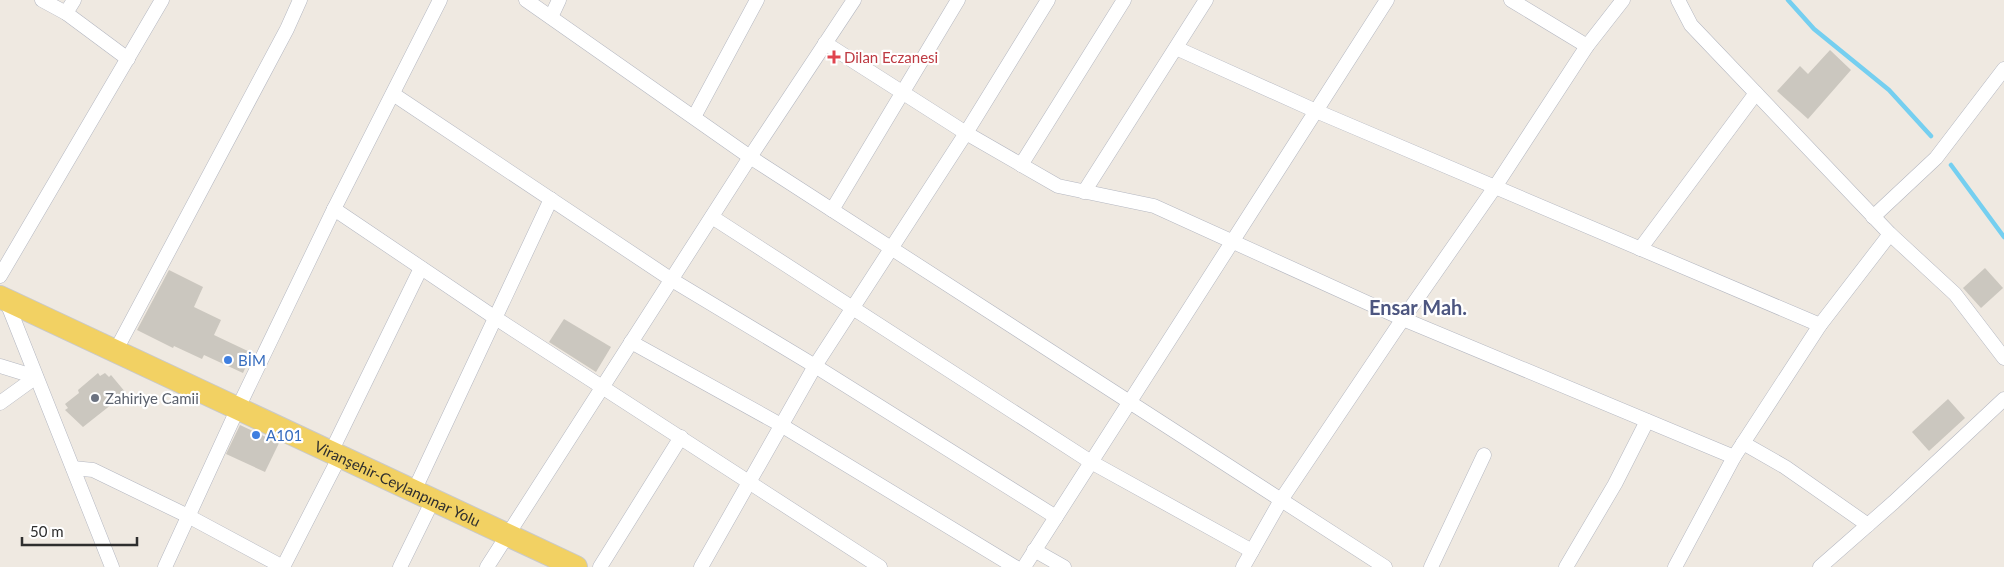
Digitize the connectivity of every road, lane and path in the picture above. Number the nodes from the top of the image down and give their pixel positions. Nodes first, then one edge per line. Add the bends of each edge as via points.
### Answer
1 (42, 0) edge
2 (74, 0) edge
3 (162, 0) edge
4 (300, 0) edge
5 (440, 0) edge
6 (526, 0) edge
7 (559, 0) edge
8 (757, 0) edge
9 (854, 0) edge
10 (958, 0) edge
11 (1048, 0) edge
12 (1124, 0) edge
13 (1206, 0) edge
14 (1387, 0) edge
15 (1511, 0) edge
16 (1623, 0) edge
17 (1678, 0) edge
18 (66, 13) junction
19 (551, 17) junction
20 (825, 43) junction
21 (1587, 46) junction
22 (1176, 48) junction
23 (128, 59) junction
24 (2004, 69) edge
25 (903, 92) junction
26 (1756, 93) junction
27 (393, 94) junction
28 (1316, 110) junction
29 (694, 117) junction
30 (966, 133) junction
31 (750, 157) junction
32 (1021, 165) junction
33 (1495, 187) junction
34 (1084, 192) junction
35 (551, 200) junction
36 (334, 209) junction
37 (832, 210) junction
38 (712, 217) junction
39 (1873, 217) junction
40 (1890, 234) junction
41 (1232, 241) junction
42 (892, 248) junction
43 (1640, 249) junction
44 (421, 268) junction
45 (0, 276) edge
46 (672, 280) junction
47 (3, 298) edge
48 (852, 308) junction
49 (494, 317) junction
50 (1403, 319) junction
51 (1820, 325) junction
52 (631, 342) junction
53 (116, 350) junction
54 (2004, 358) edge
55 (0, 366) edge
56 (815, 366) junction
57 (36, 376) junction
58 (603, 387) junction
59 (2004, 399) edge
60 (1129, 402) junction
61 (0, 403) edge
62 (238, 408) junction
63 (1648, 421) junction
64 (781, 425) junction
65 (681, 438) junction
66 (1743, 443) junction
67 (335, 454) junction
68 (1484, 454) dead end
69 (1734, 457) junction
70 (1090, 462) junction
71 (73, 468) junction
72 (749, 482) junction
73 (424, 495) junction
74 (1281, 500) junction
75 (188, 516) junction
76 (1056, 517) junction
77 (1868, 524) junction
78 (508, 535) junction
79 (1034, 550) junction
80 (1252, 551) junction
81 (549, 561) edge
82 (1376, 565) edge
83 (112, 567) edge
84 (165, 567) edge
85 (400, 567) edge
86 (487, 567) edge
87 (576, 567) edge
88 (600, 567) edge
89 (701, 567) edge
90 (880, 567) edge
91 (1015, 567) edge
92 (1024, 567) edge
93 (1064, 567) edge
94 (1243, 567) edge
95 (1431, 567) edge
96 (1566, 567) edge
97 (1675, 567) edge
98 (1820, 567) edge

1 - 18 street
2 - 18 street
3 - 23 street
4 - 53 street
5 - 27 street
6 - 19 street
7 - 19 street
8 - 29 street
9 - 20 street
10 - 25 street
11 - 30 street
12 - 32 street
13 - 22 street
14 - 28 street
15 - 21 street
16 - 21 street
17 - 26 street via 1691,25
18 - 23 street
19 - 29 street
20 - 25 street
20 - 31 street
21 - 33 street
22 - 28 street
22 - 34 street
23 - 45 street
24 - 39 street via 1936,158
25 - 30 street
25 - 37 street
26 - 39 street
26 - 43 street
27 - 35 street
27 - 36 street
28 - 33 street
28 - 41 street
29 - 31 street
30 - 32 street
30 - 42 street
31 - 37 street
31 - 38 street
32 - 34 street via 1058,186
33 - 43 street
33 - 50 street
34 - 41 street via 1154,206
35 - 46 street
35 - 49 street
36 - 44 street
36 - 62 street
37 - 42 street
38 - 46 street
38 - 48 street
39 - 40 street
40 - 51 street
40 - 54 street via 1955,294
41 - 50 street
41 - 60 street
42 - 48 street
42 - 60 street
43 - 51 street
44 - 49 street
44 - 67 street
46 - 52 street
46 - 56 street
47 - 53 main road, Viranşehir-Ceylanpınar Yolu
47 - 57 street
48 - 56 street
48 - 70 street
49 - 58 street
49 - 73 street
50 - 63 street
50 - 74 street
51 - 66 street
52 - 58 street
52 - 64 street
53 - 62 main road, Viranşehir-Ceylanpınar Yolu
55 - 57 street
56 - 64 street
56 - 76 street
57 - 61 street
57 - 71 street
58 - 65 street
58 - 78 street
59 - 77 street
60 - 70 street
60 - 74 street
62 - 67 main road, Viranşehir-Ceylanpınar Yolu
62 - 75 street
63 - 69 street
63 - 96 street
64 - 72 street
64 - 91 street
65 - 72 street
65 - 88 street
66 - 69 street
66 - 77 street via 1785,467
67 - 73 main road, Viranşehir-Ceylanpınar Yolu
67 - 75 street via 283,567
68 - 95 street
69 - 97 street
70 - 76 street
70 - 80 street
71 - 75 street via 93,470
71 - 83 street
72 - 89 street
72 - 90 street
73 - 78 main road, Viranşehir-Ceylanpınar Yolu
73 - 85 street
74 - 80 street
74 - 82 street
75 - 84 street
76 - 79 street
77 - 98 street
78 - 81 main road, Viranşehir-Ceylanpınar Yolu
78 - 86 street
79 - 92 street
79 - 93 street
80 - 94 street
81 - 87 main road, Viranşehir-Ceylanpınar Yolu

